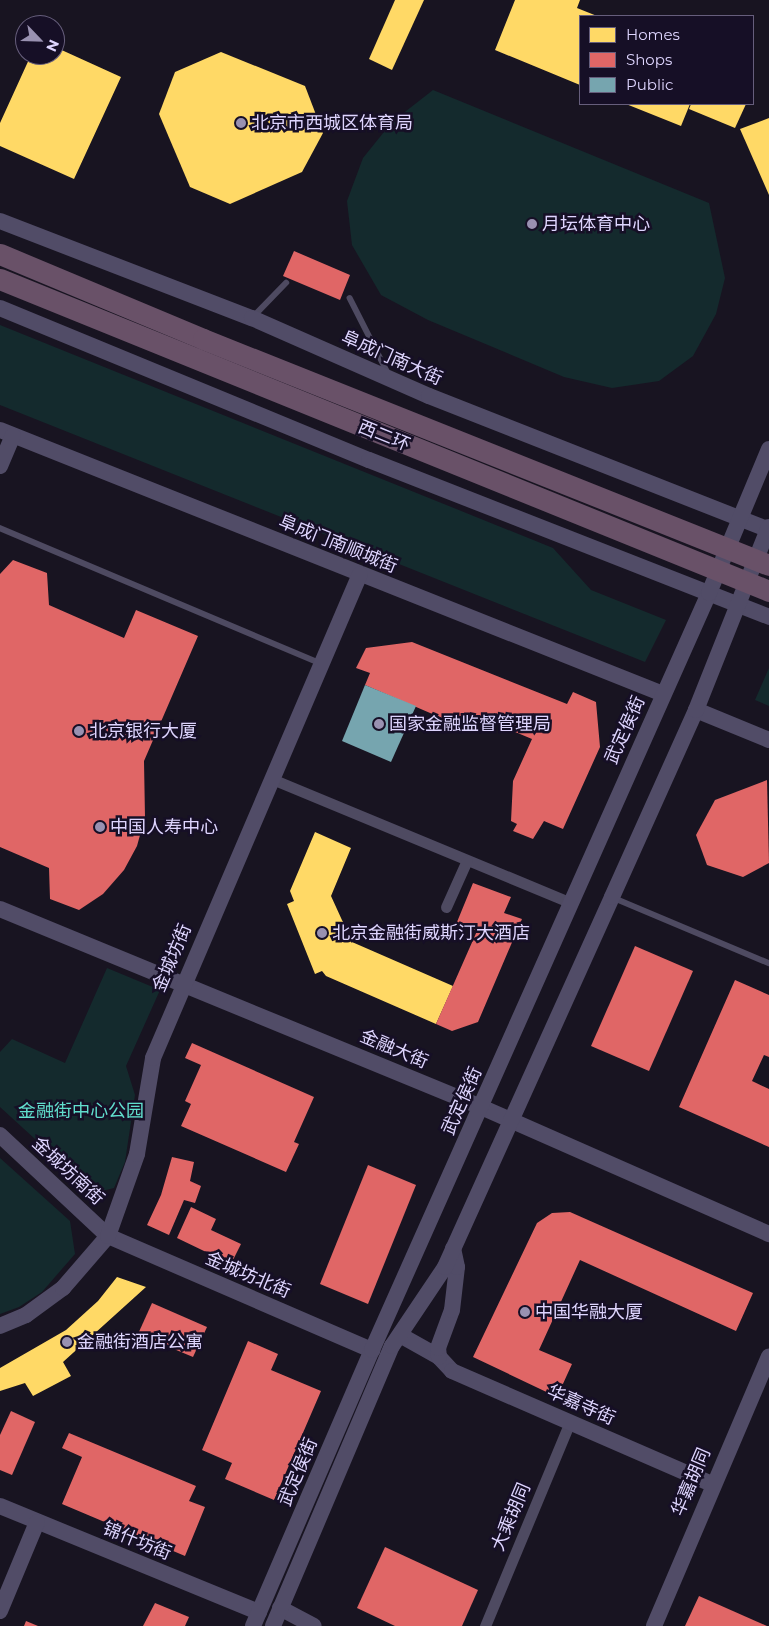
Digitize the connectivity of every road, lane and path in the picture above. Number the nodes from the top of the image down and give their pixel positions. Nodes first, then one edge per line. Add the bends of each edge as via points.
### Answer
1 (0, 221) edge
2 (0, 254) edge
3 (0, 279) edge
4 (286, 284) dead end
5 (350, 298) dead end
6 (0, 308) edge
7 (252, 318) junction
8 (391, 379) junction
9 (7, 433) edge
10 (769, 449) edge
11 (0, 466) edge
12 (738, 518) junction
13 (0, 528) edge
14 (769, 529) edge
15 (769, 565) edge
16 (360, 574) junction
17 (769, 591) edge
18 (709, 593) junction
19 (739, 605) junction
20 (769, 616) edge
21 (321, 664) junction
22 (663, 694) junction
23 (696, 710) junction
24 (769, 740) edge
25 (272, 779) junction
26 (467, 860) junction
27 (612, 897) junction
28 (571, 903) junction
29 (446, 907) dead end
30 (0, 909) edge
31 (769, 963) edge
32 (183, 983) junction
33 (481, 1107) junction
34 (511, 1120) junction
35 (0, 1135) edge
36 (769, 1234) edge
37 (108, 1236) junction
38 (453, 1248) junction
39 (0, 1326) edge
40 (400, 1334) junction
41 (372, 1350) junction
42 (769, 1356) edge
43 (439, 1358) junction
44 (570, 1422) junction
45 (712, 1484) junction
46 (0, 1506) edge
47 (37, 1522) junction
48 (280, 1608) junction
49 (0, 1611) edge
50 (256, 1619) edge
51 (273, 1626) edge
52 (314, 1626) edge
53 (485, 1626) edge
54 (654, 1626) edge

1 - 7 street, 阜成门南大街
2 - 15 highway, 西二环 via 202,339
3 - 17 highway, 西二环
4 - 7 lane
5 - 8 lane
6 - 18 street via 369,460
7 - 8 street, 阜成门南大街
8 - 12 street, 阜成门南大街
9 - 11 street
9 - 16 street, 阜成门南顺城街
10 - 12 street, 武定侯街
12 - 14 street, 阜成门南大街
12 - 18 street, 武定侯街
13 - 21 lane
14 - 19 street, 武定侯街
16 - 21 street, 金城坊街
16 - 22 street, 阜成门南顺城街
18 - 19 street
18 - 22 street, 武定侯街
19 - 20 street
19 - 23 street, 武定侯街
21 - 25 street, 金城坊街
22 - 28 street, 武定侯街
23 - 24 street
23 - 27 street, 武定侯街
25 - 26 street
25 - 32 street, 金城坊街
26 - 28 street
26 - 29 street
27 - 31 lane
27 - 34 street, 武定侯街
28 - 33 street, 武定侯街
30 - 32 street, 金融大街
32 - 33 street, 金融大街
32 - 37 street, 金城坊街 via 153,1058 138,1154
33 - 34 street, 金融大街
33 - 41 street, 武定侯街
34 - 36 street, 金融大街
34 - 38 street, 武定侯街
35 - 37 street, 金城坊南街
37 - 39 street, 金城坊街 via 63,1288 26,1315
37 - 41 street, 金城坊北街
38 - 40 street, 武定侯街 via 445,1267
38 - 43 street via 457,1267 453,1302 438,1348
40 - 43 street, 华嘉寺街
40 - 48 street, 武定侯街
41 - 50 street, 武定侯街
42 - 45 street, 华嘉胡同
43 - 44 street, 华嘉寺街 via 452,1371
44 - 45 street, 华嘉寺街
44 - 53 street, 大乘胡同
45 - 54 street, 华嘉胡同
46 - 47 street, 锦什坊街
47 - 49 street
47 - 50 street, 锦什坊街
48 - 51 street, 武定侯街
48 - 52 street

